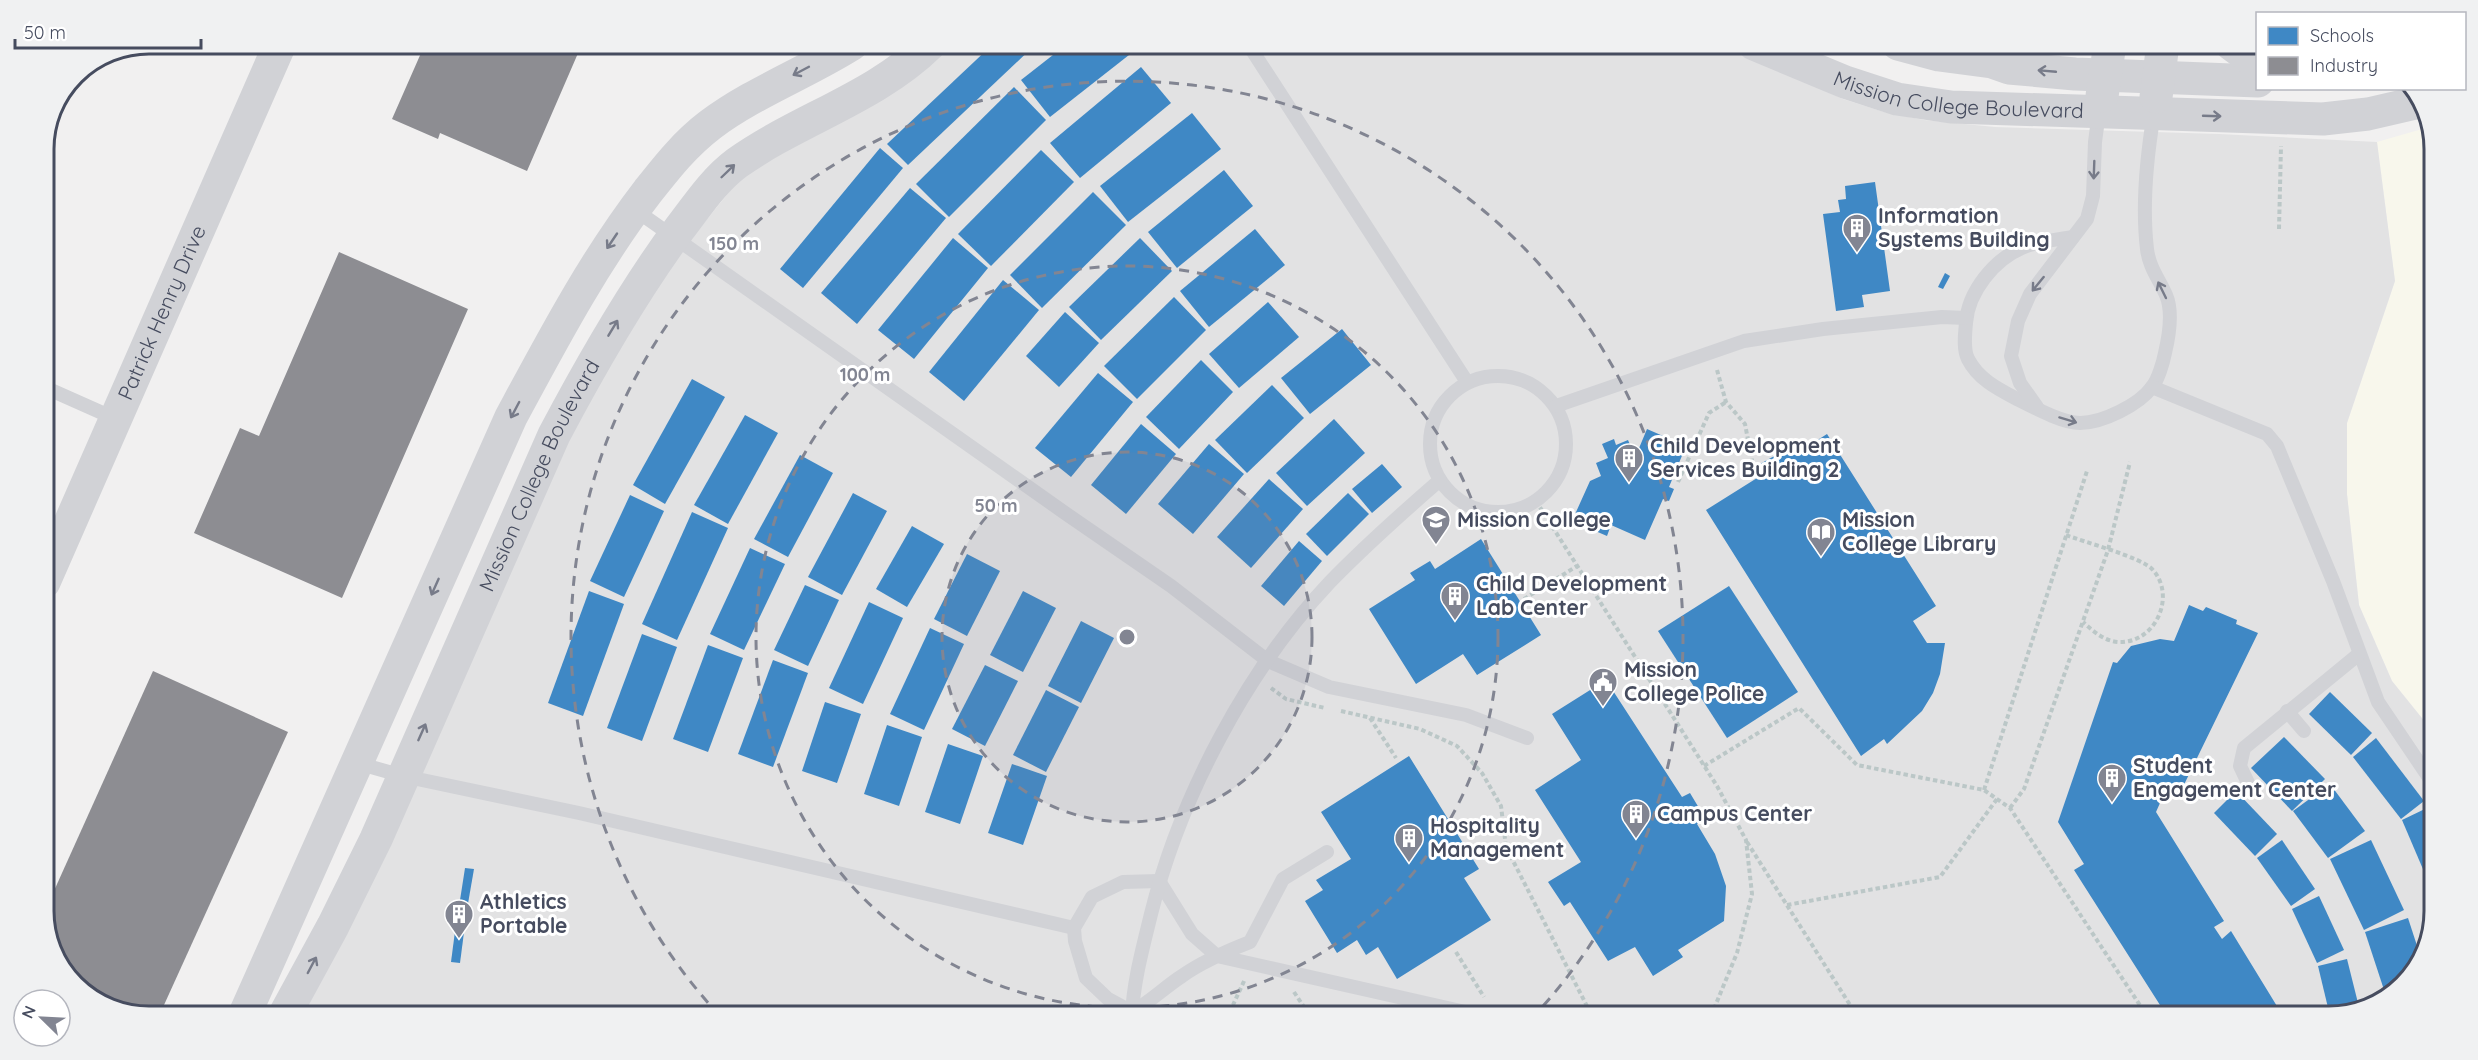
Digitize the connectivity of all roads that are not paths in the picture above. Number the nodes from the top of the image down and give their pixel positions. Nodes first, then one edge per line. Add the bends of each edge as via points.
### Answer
1 (276, 54) edge
2 (834, 54) edge
3 (919, 54) edge
4 (1254, 54) edge
5 (1778, 54) edge
6 (1935, 54) edge
7 (2010, 54) edge
8 (2161, 54) edge
9 (2108, 59) edge
10 (1992, 62) junction
11 (2158, 77) junction
12 (2256, 81) edge
13 (2412, 104) edge
14 (2100, 112) junction
15 (2154, 113) junction
16 (634, 209) junction
17 (673, 237) junction
18 (2073, 237) junction
19 (1966, 318) junction
20 (1467, 382) junction
21 (2152, 387) junction
22 (54, 391) edge
23 (1556, 406) junction
24 (2040, 411) junction
25 (116, 419) junction
26 (1440, 480) junction
27 (54, 559) edge
28 (2359, 654) junction
29 (1268, 661) junction
30 (2287, 711) junction
31 (2304, 731) dead end
32 (1527, 738) dead end
33 (357, 763) junction
34 (2424, 770) edge
35 (403, 776) junction
36 (2249, 785) dead end
37 (1326, 852) dead end
38 (1159, 881) junction
39 (1074, 928) junction
40 (1217, 956) junction
41 (249, 1006) edge
42 (290, 1006) edge
43 (1119, 1006) edge
44 (1133, 1006) edge
45 (1143, 1006) edge
46 (1434, 1006) edge

1 - 25 street, Patrick Henry Drive
2 -> 16 street via 708,126 678,152
17 -> 3 street, Mission College Boulevard via 708,191 735,165 772,140 872,89
4 - 20 lane
5 - 14 street, Mission College Boulevard via 1897,99 1952,107
6 - 10 street, Mission College Boulevard
7 - 10 street
8 - 11 street
9 -> 10 street, Mission College Boulevard via 2009,68
9 - 11 street, Mission College Boulevard
9 - 14 street, Mission College Boulevard
11 - 12 street, Mission College Boulevard
11 - 15 street
15 -> 13 street, Mission College Boulevard via 2323,119
14 - 15 street, Mission College Boulevard
14 -> 18 lane via 2093,196 2087,219
21 -> 15 lane via 2165,354 2170,324 2167,297 2147,251 2149,142
16 - 17 lane
16 -> 33 street via 567,313 511,417
17 - 29 lane via 1118,548
35 -> 17 street, Mission College Boulevard via 555,435 614,326
18 - 19 lane via 2037,243 2009,255 1974,294
18 -> 24 lane via 2030,294 2013,344 2011,356 2020,383
19 - 23 lane via 1823,329 1744,341
19 - 24 lane via 1967,358 1980,376
20 - 23 lane via 1496,375 1526,380
20 - 26 lane via 1448,396 1432,426 1431,459
24 -> 21 lane via 2079,423 2104,419
21 - 28 lane via 2267,434 2277,446
22 - 25 lane
23 - 26 lane via 1565,426 1567,447 1552,486 1536,501 1516,510 1494,513 1473,508 1454,497
25 - 27 street, Patrick Henry Drive
26 - 29 lane via 1329,584
28 - 30 lane
28 - 34 lane via 2378,702
29 - 32 lane via 1329,687 1466,715
29 - 38 lane via 1214,752 1179,825
30 - 31 lane
30 - 36 lane via 2244,748 2240,766
33 - 35 lane
33 - 41 street
35 - 39 lane
42 -> 35 street, Mission College Boulevard via 352,887
37 - 40 lane via 1283,879 1250,942
38 - 39 lane via 1123,882 1092,897
38 - 40 lane via 1192,934
38 - 44 lane
39 - 43 lane via 1086,978
40 - 45 lane
40 - 46 lane

